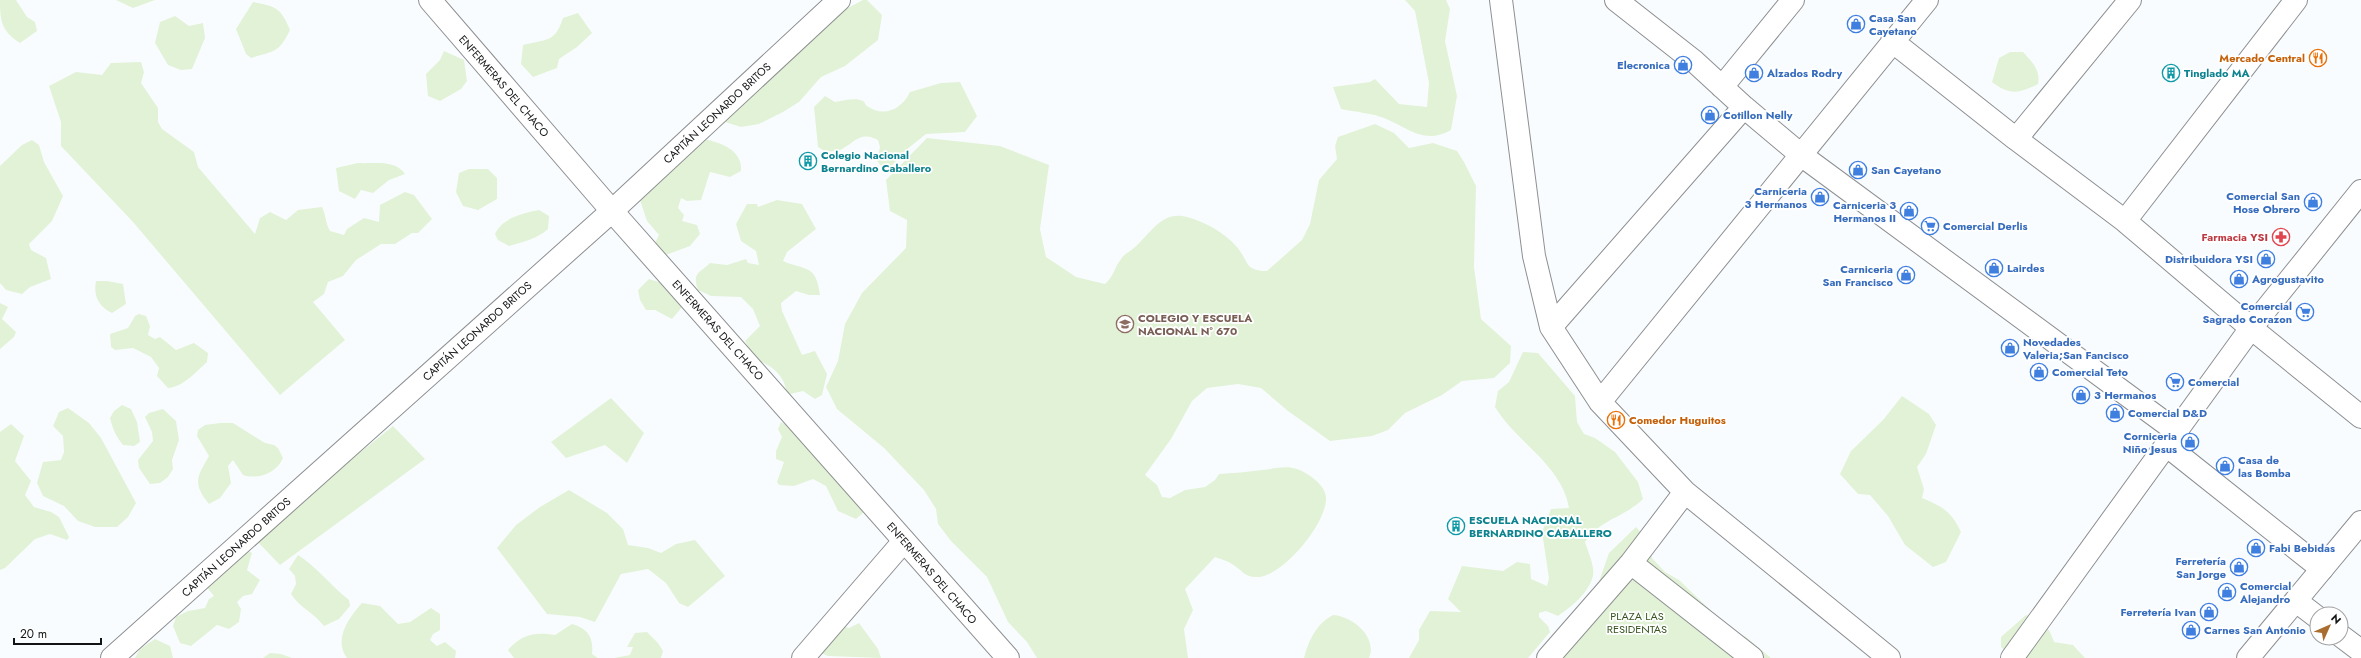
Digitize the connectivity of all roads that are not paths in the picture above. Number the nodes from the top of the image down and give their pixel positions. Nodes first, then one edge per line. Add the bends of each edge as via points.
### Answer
1 (430, 0) edge
2 (839, 0) edge
3 (1501, 0) edge
4 (1616, 0) edge
5 (1793, 0) edge
6 (1926, 0) edge
7 (2130, 0) edge
8 (2296, 0) edge
9 (1892, 41) junction
10 (1722, 87) junction
11 (1744, 107) junction
12 (2016, 139) junction
13 (1801, 155) junction
14 (2361, 190) edge
15 (612, 211) junction
16 (2125, 221) junction
17 (1551, 327) junction
18 (2251, 328) junction
19 (1600, 402) junction
20 (2361, 417) edge
21 (2171, 438) junction
22 (1685, 492) junction
23 (2361, 522) edge
24 (904, 540) junction
25 (1631, 563) junction
26 (2322, 569) junction
27 (2296, 600) junction
28 (2309, 611) edge
29 (2349, 642) edge
30 (2361, 651) edge
31 (112, 658) edge
32 (803, 658) edge
33 (1008, 658) edge
34 (1548, 658) edge
35 (1752, 658) edge
36 (1889, 658) edge
37 (2012, 658) edge
38 (2248, 658) edge

1 - 15 street, ENFERMERAS DEL CHACO
2 - 15 street, CAPITÁN LEONARDO BRITOS
3 - 17 street via 1534,256
4 - 10 street via 1695,62
5 - 10 street
6 - 9 street
7 - 12 street
8 - 16 street
9 - 12 street
9 - 13 street
10 - 11 street
11 - 13 street
11 - 17 street
12 - 16 street
13 - 19 street
13 - 21 street
14 - 18 street
15 - 24 street, ENFERMERAS DEL CHACO
15 - 31 street, CAPITÁN LEONARDO BRITOS
16 - 18 street
17 - 19 street
18 - 20 street
18 - 21 street
19 - 22 street
21 - 26 street
21 - 37 street
22 - 25 street
22 - 36 street
23 - 26 street
24 - 32 street
24 - 33 street, ENFERMERAS DEL CHACO
25 - 34 street
25 - 35 street
26 - 27 street
27 - 28 street
27 - 38 street
29 - 30 street

